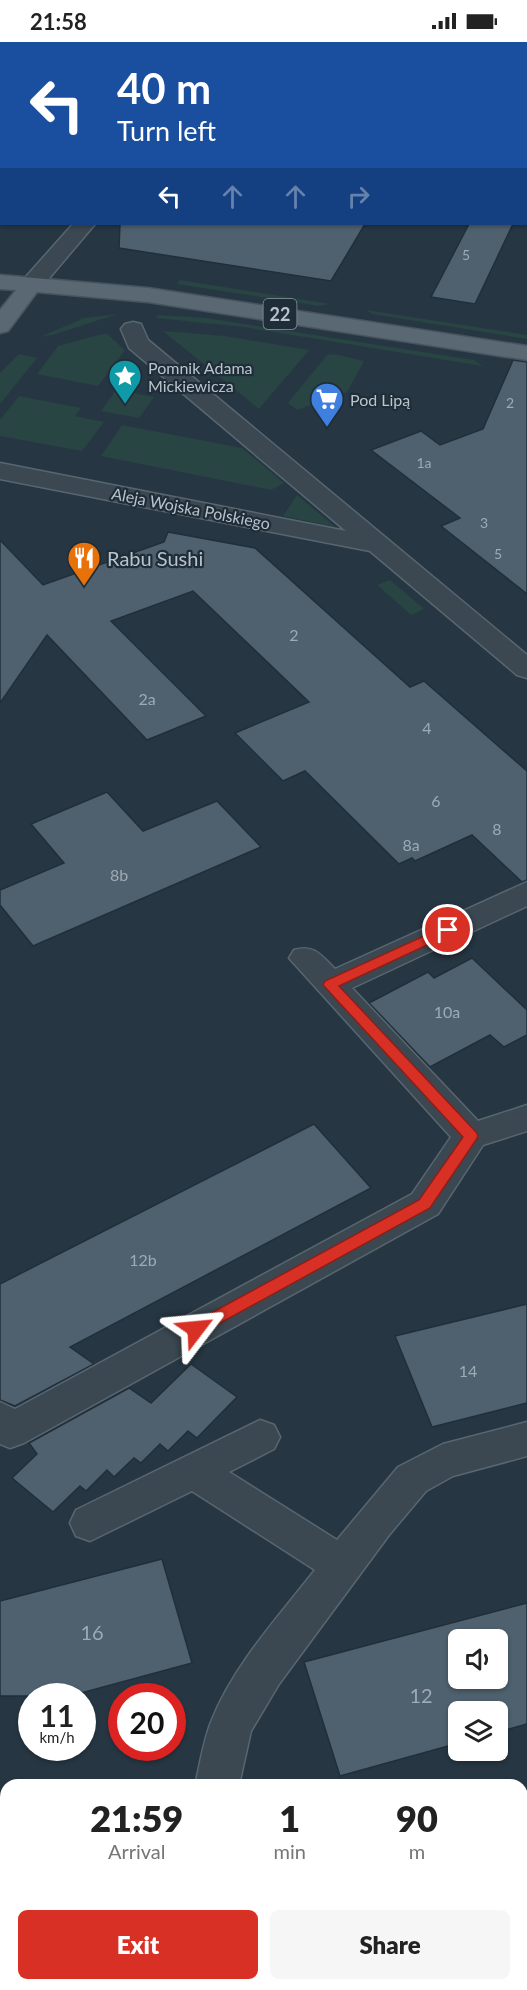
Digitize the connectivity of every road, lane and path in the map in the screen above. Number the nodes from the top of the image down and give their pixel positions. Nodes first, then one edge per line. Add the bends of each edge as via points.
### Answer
1 (83, 225) edge
2 (0, 282) edge
3 (32, 284) junction
4 (0, 326) edge
5 (133, 329) dead end
6 (527, 353) edge
7 (0, 471) edge
8 (381, 545) junction
9 (527, 669) edge
10 (527, 893) edge
11 (305, 958) dead end
12 (330, 985) junction
13 (527, 1118) edge
14 (471, 1136) junction
15 (0, 1419) edge
16 (260, 1437) dead end
17 (527, 1439) edge
18 (194, 1470) junction
19 (90, 1522) dead end
20 (342, 1565) junction
21 (218, 1779) edge

1 - 3 street
2 - 3 main road, 22
3 - 4 main road
3 - 6 main road, 22 via 158,296
5 - 8 street, Aleja Wojska Polskiego via 138,343
7 - 8 street, Aleja Wojska Polskiego
8 - 9 street, Aleja Wojska Polskiego
10 - 12 street
11 - 12 street
12 - 14 street
13 - 14 street
14 - 15 street via 425,1204 10,1431
16 - 18 street
17 - 20 street via 443,1461 412,1479
18 - 19 street
18 - 20 street
20 - 21 street via 264,1670 231,1725

